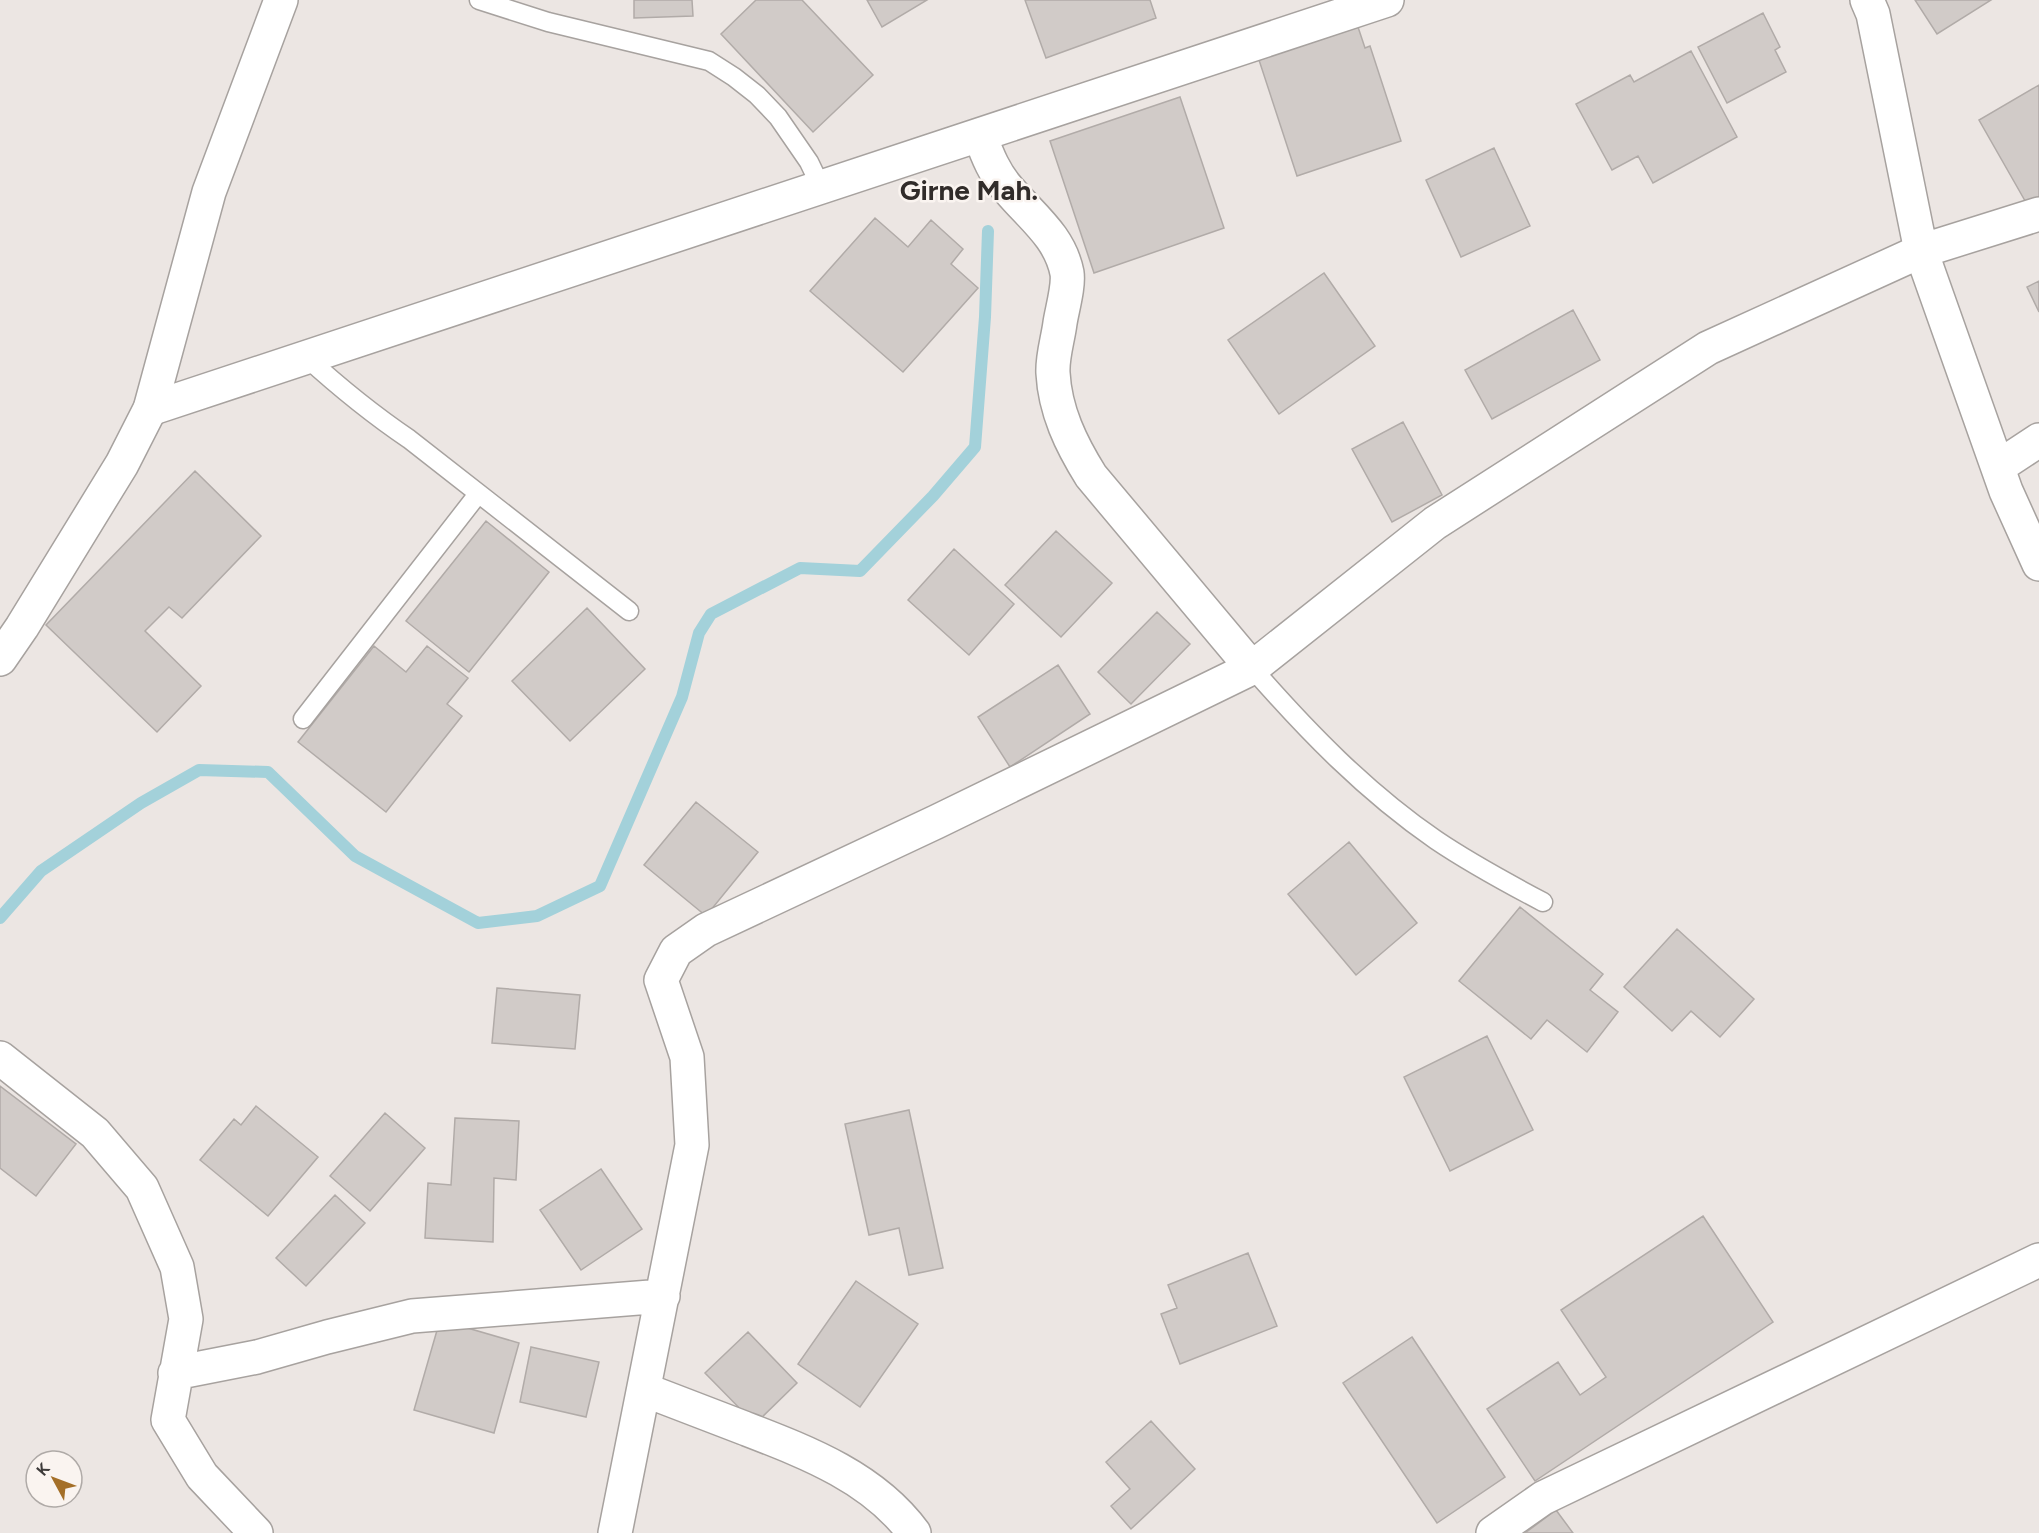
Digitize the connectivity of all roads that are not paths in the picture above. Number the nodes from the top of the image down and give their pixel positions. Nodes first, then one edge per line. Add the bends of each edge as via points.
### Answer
1 (281, 0) edge
2 (479, 0) edge
3 (1387, 0) edge
4 (1867, 0) edge
5 (980, 135) junction
6 (820, 188) junction
7 (2039, 214) edge
8 (1921, 251) junction
9 (306, 357) junction
10 (150, 409) junction
11 (2039, 440) edge
12 (1998, 467) junction
13 (478, 494) junction
14 (2039, 564) edge
15 (629, 612) dead end
16 (0, 659) edge
17 (1252, 668) junction
18 (303, 719) dead end
19 (1543, 902) dead end
20 (0, 1058) edge
21 (2039, 1260) edge
22 (663, 1296) junction
23 (175, 1373) junction
24 (645, 1390) junction
25 (256, 1533) edge
26 (615, 1533) edge
27 (914, 1533) edge
28 (1493, 1533) edge

1 - 10 street via 209,192
2 - 6 lane via 548,22 709,61 757,95 778,117 809,162
3 - 5 street
4 - 8 street via 1874,14
5 - 6 street
5 - 17 street via 996,172 1053,239 1067,275 1053,372 1057,401 1076,453
6 - 9 street
7 - 8 street
8 - 12 street
8 - 17 street via 1707,348 1435,524
9 - 10 street
9 - 13 lane via 341,390
10 - 16 street via 116,474
11 - 12 street
12 - 14 street
13 - 15 lane
13 - 18 lane
17 - 19 lane via 1294,716 1386,802 1444,845
17 - 22 street via 706,930 676,951 661,980 687,1057 692,1145
20 - 23 street via 95,1133 142,1188 177,1267 186,1319
21 - 28 street via 1543,1498
22 - 23 street via 412,1316 257,1357
22 - 24 street
23 - 25 street via 168,1420 202,1476
24 - 26 street
24 - 27 street via 832,1465 886,1503

